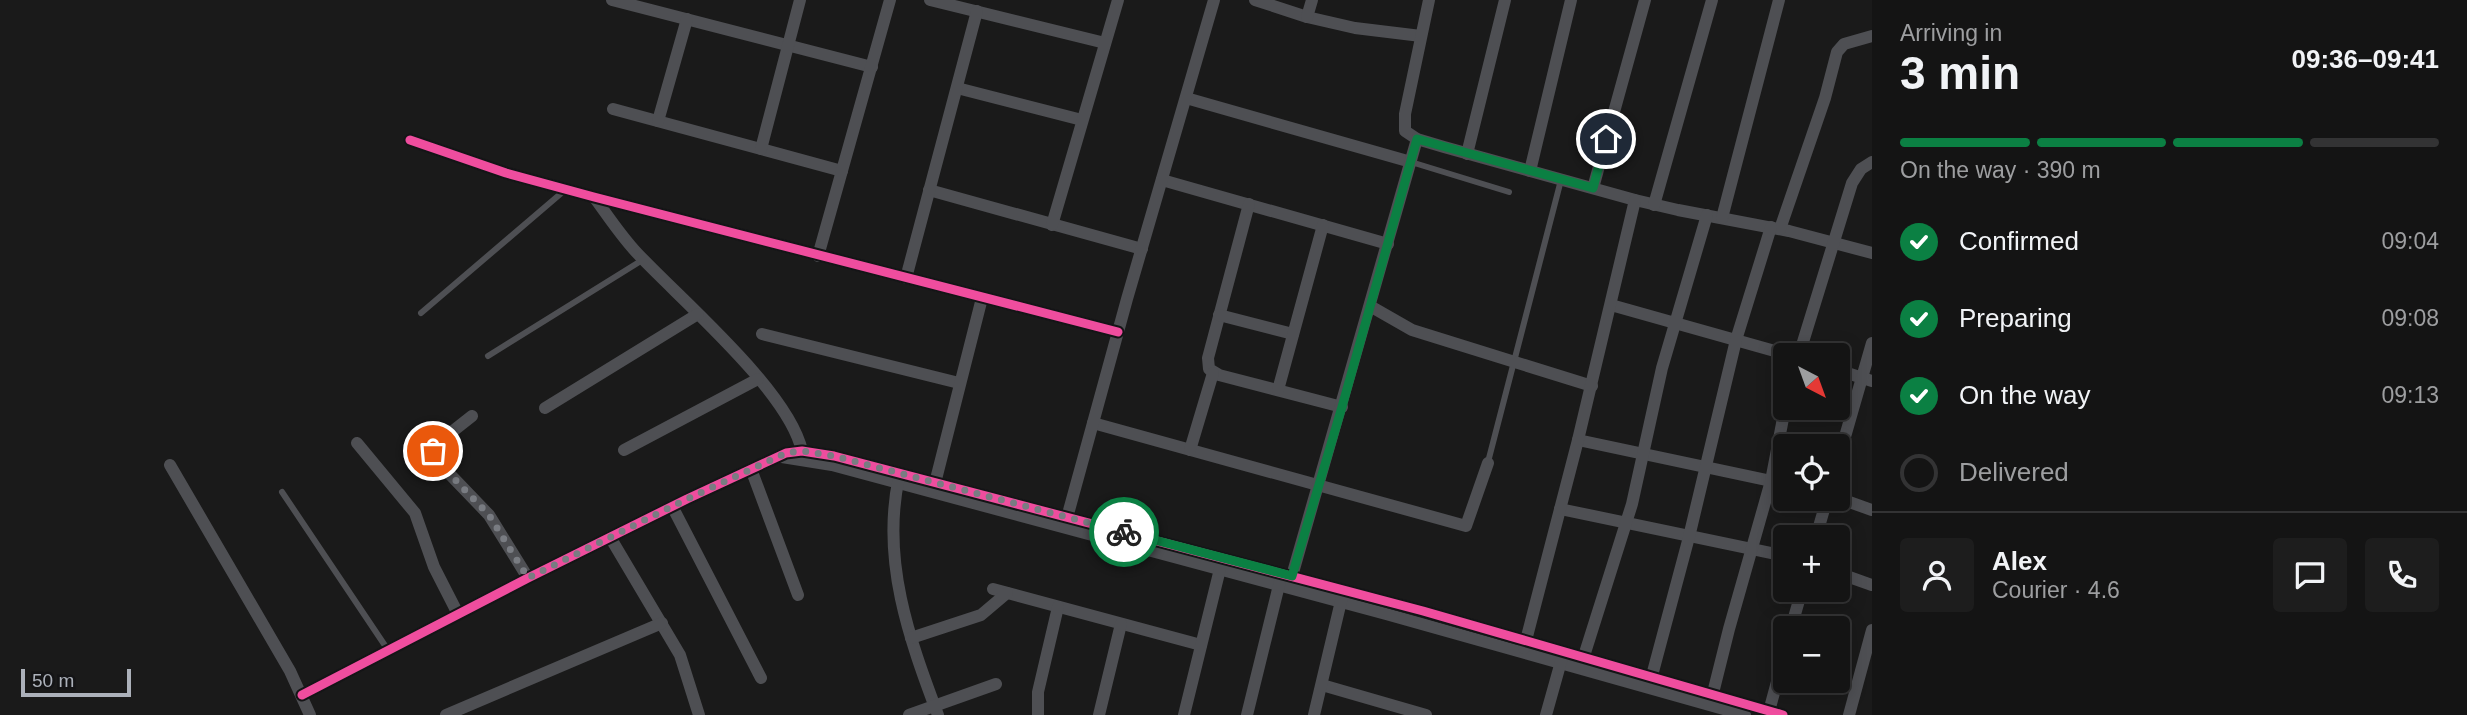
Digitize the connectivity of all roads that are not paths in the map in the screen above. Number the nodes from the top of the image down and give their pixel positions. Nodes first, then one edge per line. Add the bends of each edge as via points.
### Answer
1 (612, 0) edge
2 (800, 0) edge
3 (890, 0) edge
4 (930, 0) edge
5 (1118, 0) edge
6 (1214, 0) edge
7 (1255, 0) edge
8 (1312, 0) edge
9 (1429, 0) edge
10 (1505, 0) edge
11 (1571, 0) edge
12 (1644, 0) edge
13 (1712, 0) edge
14 (1779, 0) edge
15 (977, 12) junction
16 (1307, 17) junction
17 (687, 19) junction
18 (1421, 36) junction
19 (1872, 36) edge
20 (1105, 43) junction
21 (788, 46) junction
22 (872, 67) junction
23 (957, 88) junction
24 (1186, 98) junction
25 (612, 109) dead end
26 (1082, 120) junction
27 (658, 121) junction
28 (1417, 139) junction
29 (410, 140) dead end
30 (761, 149) junction
31 (1467, 154) junction
32 (1410, 162) junction
33 (1872, 162) edge
34 (842, 171) junction
35 (1530, 171) junction
36 (1162, 180) junction
37 (1561, 180) junction
38 (1593, 188) junction
39 (566, 189) junction
40 (929, 190) junction
41 (1509, 192) dead end
42 (594, 197) junction
43 (1635, 200) junction
44 (1249, 204) junction
45 (1654, 205) junction
46 (1707, 215) junction
47 (1722, 218) junction
48 (1052, 225) junction
49 (1322, 225) junction
50 (1775, 228) junction
51 (1835, 243) junction
52 (1388, 244) junction
53 (1142, 248) junction
54 (1872, 253) edge
55 (818, 256) junction
56 (643, 259) junction
57 (906, 278) junction
58 (982, 298) junction
59 (1611, 305) junction
60 (1370, 306) junction
61 (421, 313) dead end
62 (698, 314) junction
63 (1219, 315) junction
64 (1674, 323) junction
65 (1118, 332) junction
66 (762, 334) dead end
67 (1293, 334) junction
68 (1736, 340) junction
69 (1803, 343) edge
70 (1872, 343) edge
71 (1773, 350) edge
72 (488, 355) dead end
73 (1513, 362) junction
74 (1213, 373) junction
75 (758, 379) junction
76 (1866, 379) edge
77 (959, 383) junction
78 (1592, 386) junction
79 (1278, 390) junction
80 (1342, 407) junction
81 (545, 408) dead end
82 (472, 416) dead end
83 (1783, 420) edge
84 (1093, 423) junction
85 (1847, 434) edge
86 (1578, 440) junction
87 (357, 443) dead end
88 (624, 450) dead end
89 (1190, 450) junction
90 (802, 451) junction
91 (1644, 454) junction
92 (780, 456) junction
93 (1488, 463) joint
94 (170, 465) dead end
95 (1705, 467) junction
96 (751, 469) junction
97 (899, 478) junction
98 (1771, 481) junction
99 (1319, 485) junction
100 (933, 488) junction
101 (282, 492) dead end
102 (1850, 502) edge
103 (672, 506) junction
104 (1560, 509) junction
105 (1872, 510) edge
106 (1065, 523) junction
107 (1626, 523) junction
108 (610, 537) junction
109 (1689, 537) junction
110 (1753, 550) junction
111 (1773, 554) edge
112 (1220, 569) junction
113 (1850, 577) edge
114 (528, 578) junction
115 (1284, 578) junction
116 (1872, 584) edge
117 (798, 594) dead end
118 (1342, 596) junction
119 (1058, 607) junction
120 (458, 614) junction
121 (662, 623) junction
122 (1121, 624) junction
123 (1872, 630) edge
124 (911, 638) junction
125 (1201, 645) junction
126 (1525, 647) junction
127 (388, 650) junction
128 (1584, 656) junction
129 (1868, 656) edge
130 (1562, 657) junction
131 (761, 678) dead end
132 (1650, 682) junction
133 (996, 684) dead end
134 (1321, 685) junction
135 (1713, 693) junction
136 (1774, 693) edge
137 (302, 695) junction
138 (937, 710) edge
139 (1403, 712) edge
140 (1769, 713) edge
141 (1103, 714) edge
142 (310, 715) edge
143 (446, 715) edge
144 (699, 715) edge
145 (909, 715) edge
146 (1038, 715) edge
147 (1184, 715) edge
148 (1247, 715) edge
149 (1314, 715) edge
150 (1426, 715) edge
151 (1546, 715) edge
152 (1745, 715) edge
153 (1783, 715) edge
154 (1849, 715) edge

1 - 17 street
2 - 21 street
3 - 22 street
4 - 15 street
5 - 20 street
6 - 24 street
7 - 16 street
8 - 16 street
9 - 18 street
10 - 31 street
11 - 35 street
12 - 38 street
13 - 45 street
14 - 47 street
15 - 20 street
15 - 23 street
16 - 18 street via 1355,29
17 - 21 street
17 - 27 street
18 - 28 street via 1404,123 1405,131
19 - 50 street via 1844,44 1837,52 1825,98
20 - 26 street
21 - 22 street
21 - 30 street
22 - 34 street
23 - 26 street
23 - 40 street
24 - 32 street
24 - 36 street
25 - 27 street
26 - 48 street
27 - 30 street
28 - 31 street
28 - 32 street
29 - 39 street
30 - 34 street
31 - 35 street
32 - 41 lane
32 - 52 street
33 - 51 street via 1855,176
34 - 55 street
35 - 37 street
36 - 44 street
36 - 53 street
37 - 38 street
37 - 73 lane
38 - 43 street
39 - 42 street
39 - 61 lane
40 - 48 street
40 - 57 street
42 - 55 street
42 - 56 street
43 - 45 street
43 - 59 street
44 - 49 street
44 - 63 street
45 - 46 street
46 - 47 street
46 - 64 street
47 - 50 street
48 - 53 street
49 - 52 street
49 - 67 street
50 - 51 street
50 - 68 street
51 - 54 street
51 - 69 street
52 - 60 street
53 - 65 street
55 - 57 street
56 - 62 street
56 - 72 lane
57 - 58 street
58 - 65 street
58 - 77 street
59 - 64 street
59 - 78 street
60 - 73 street via 1412,330
60 - 80 street
62 - 75 street
62 - 81 street
63 - 67 street
63 - 74 street via 1208,358
64 - 68 street
64 - 91 street
65 - 84 street
66 - 77 street
67 - 79 street
68 - 71 street
68 - 95 street
70 - 76 street
73 - 78 street
73 - 93 lane
74 - 79 street
74 - 89 street
75 - 88 street
75 - 90 street via 792,424
76 - 85 street
77 - 100 street
78 - 86 street
79 - 80 street
80 - 99 street
82 - 114 street via 433,451 489,515
83 - 98 street
84 - 89 street
84 - 106 street
86 - 91 street
86 - 104 street
87 - 120 street via 415,513
89 - 99 street
90 - 92 street
90 - 97 street via 834,456
91 - 95 street
91 - 107 street
92 - 96 street
92 - 97 street
93 - 99 street via 1466,526
94 - 137 street
95 - 98 street
95 - 109 street
96 - 103 street
96 - 117 street
97 - 100 street
97 - 124 street via 893,546
98 - 110 street
99 - 115 street
100 - 106 street
101 - 127 lane
102 - 105 street
103 - 108 street
103 - 131 street
104 - 107 street
104 - 126 street
106 - 112 street
106 - 115 street
107 - 109 street
107 - 128 street
108 - 114 street
108 - 121 street
109 - 110 street
109 - 132 street
110 - 111 street
110 - 135 street
112 - 115 street
112 - 125 street
113 - 116 street
114 - 120 street
115 - 118 street
115 - 148 street
118 - 126 street
118 - 134 street
119 - 122 street
119 - 124 street via 1000,591 981,615
119 - 146 street via 1038,692
120 - 127 street
121 - 143 street
121 - 144 street via 680,654
122 - 125 street
122 - 141 street
123 - 129 street
124 - 138 street
125 - 147 street
126 - 130 street
127 - 137 street
128 - 130 street
128 - 132 street
129 - 154 street
130 - 132 street
130 - 151 street
132 - 135 street
132 - 152 street
133 - 138 street
134 - 139 street
134 - 149 street
135 - 140 street
136 - 140 street
137 - 142 street
138 - 145 street
139 - 150 street
140 - 153 street

